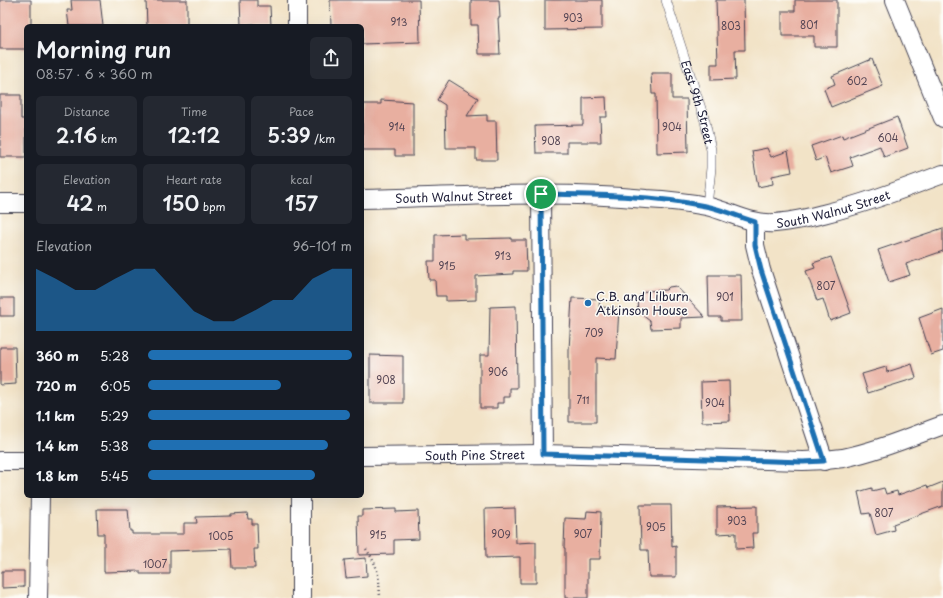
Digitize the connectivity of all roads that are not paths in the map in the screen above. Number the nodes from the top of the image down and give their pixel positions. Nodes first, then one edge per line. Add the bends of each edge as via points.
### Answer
1 (297, 0) edge
2 (666, 0) edge
3 (895, 0) edge
4 (297, 24) edge
5 (943, 118) edge
6 (943, 174) edge
7 (541, 194) junction
8 (364, 199) edge
9 (0, 203) edge
10 (24, 203) edge
11 (707, 206) junction
12 (755, 222) junction
13 (943, 425) edge
14 (543, 454) junction
15 (364, 456) edge
16 (24, 460) edge
17 (0, 461) edge
18 (824, 461) junction
19 (40, 498) edge
20 (301, 498) edge
21 (38, 598) edge
22 (301, 598) edge

1 - 4 street
2 - 11 lane, East 9th Street via 712,150
3 - 5 street
6 - 12 street, South Walnut Street via 884,196 792,222
7 - 8 street, South Walnut Street
7 - 11 street, South Walnut Street via 598,195
7 - 14 street
9 - 10 street
11 - 12 street, South Walnut Street
12 - 18 street via 755,245 761,270
13 - 18 street, South Pine Street via 884,447
14 - 15 street, South Pine Street
14 - 18 street, South Pine Street
16 - 17 street
19 - 21 street
20 - 22 street

